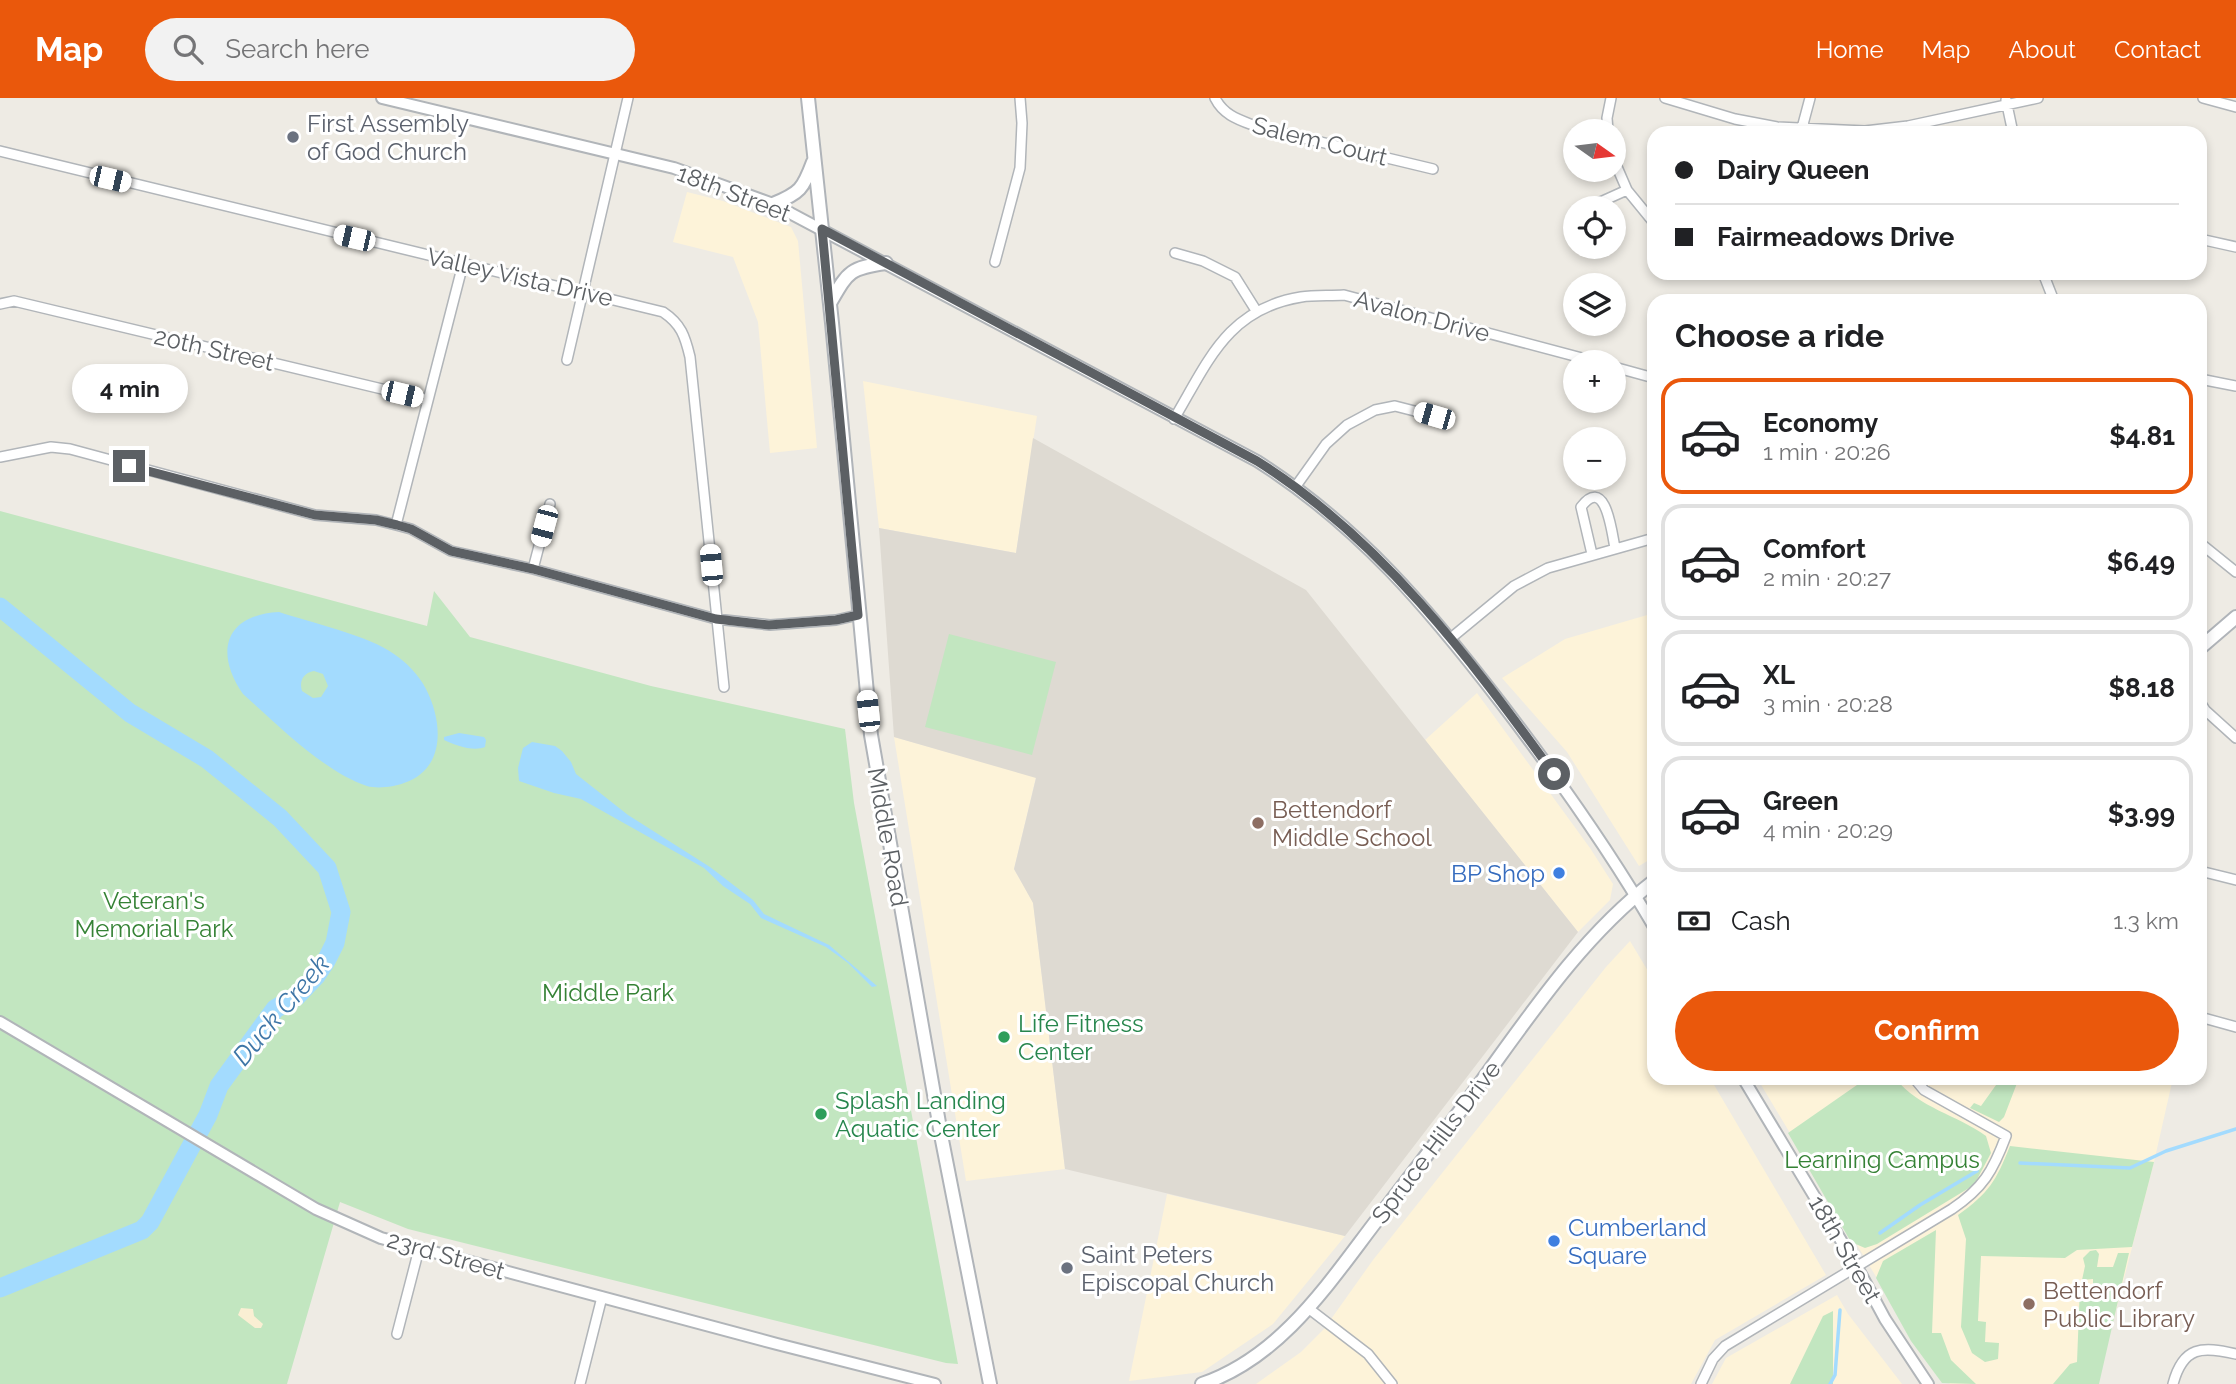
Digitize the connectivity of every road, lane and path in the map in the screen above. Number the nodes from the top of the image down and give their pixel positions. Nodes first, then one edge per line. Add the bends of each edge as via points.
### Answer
1 (382, 98) edge
2 (628, 98) edge
3 (808, 98) edge
4 (1020, 98) edge
5 (1215, 98) edge
6 (1611, 98) edge
7 (1665, 98) edge
8 (1810, 98) edge
9 (2038, 98) edge
10 (2203, 98) edge
11 (2006, 101) edge
12 (2236, 107) edge
13 (1607, 119) edge
14 (1772, 126) edge
15 (1803, 126) edge
16 (1908, 126) edge
17 (2011, 126) edge
18 (0, 151) edge
19 (615, 155) junction
20 (815, 158) junction
21 (1433, 169) dead end
22 (1624, 182) edge
23 (1627, 190) junction
24 (1614, 196) edge
25 (773, 204) junction
26 (1647, 214) edge
27 (822, 229) junction
28 (2207, 241) edge
29 (2236, 247) edge
30 (1175, 253) dead end
31 (995, 262) dead end
32 (886, 263) junction
33 (463, 264) junction
34 (583, 293) junction
35 (830, 303) junction
36 (0, 304) edge
37 (1257, 312) junction
38 (1563, 353) edge
39 (567, 360) dead end
40 (1626, 370) edge
41 (1647, 376) edge
42 (2207, 381) edge
43 (2236, 387) edge
44 (428, 400) junction
45 (1434, 416) dead end
46 (1174, 419) junction
47 (0, 457) edge
48 (1296, 486) junction
49 (550, 504) dead end
50 (397, 525) junction
51 (1647, 540) edge
52 (1615, 548) junction
53 (2207, 549) edge
54 (1592, 554) junction
55 (533, 569) junction
56 (2236, 572) edge
57 (858, 615) junction
58 (2236, 617) edge
59 (716, 619) junction
60 (1451, 638) junction
61 (2207, 642) edge
62 (724, 687) dead end
63 (2207, 712) edge
64 (2236, 738) edge
65 (2207, 873) edge
66 (2236, 880) edge
67 (1647, 886) edge
68 (1635, 895) junction
69 (1647, 915) edge
70 (2207, 1019) edge
71 (0, 1022) edge
72 (2236, 1027) edge
73 (1747, 1085) edge
74 (1920, 1085) edge
75 (419, 1250) junction
76 (1857, 1267) junction
77 (602, 1297) junction
78 (1308, 1308) junction
79 (397, 1335) dead end
80 (2236, 1354) edge
81 (580, 1384) edge
82 (935, 1384) edge
83 (990, 1384) edge
84 (1202, 1384) edge
85 (1392, 1384) edge
86 (1701, 1384) edge
87 (1928, 1384) edge
88 (2173, 1384) edge

1 - 19 street, 18th Street
2 - 19 street
3 - 20 main road, Middle Road
4 - 31 street via 1020,168
5 - 21 street, Salem Court via 1233,118 1258,127
6 - 13 street
7 - 14 street
8 - 15 street
9 - 11 street
10 - 12 street
11 - 16 street
11 - 17 street
18 - 33 street, Valley Vista Drive
19 - 25 street, 18th Street via 701,177
19 - 34 street
20 - 25 main road via 800,190
20 - 27 main road, Middle Road
22 - 23 street
23 - 24 street
23 - 26 street
25 - 27 street, 18th Street
27 - 32 street, 18th Street
27 - 35 main road, Middle Road
28 - 29 street
30 - 37 street via 1235,277
32 - 35 main road via 855,269
32 - 46 street, 18th Street
33 - 34 street, Valley Vista Drive
33 - 44 street
34 - 39 street
34 - 59 street, Valley Vista Drive via 663,312 684,333
35 - 57 main road, Middle Road
36 - 44 street, 20th Street via 14,301
37 - 38 street, Avalon Drive via 1300,298 1344,295
37 - 46 street, Avalon Drive via 1242,320 1219,344
40 - 41 street
42 - 43 street
44 - 50 street
45 - 48 street via 1395,406 1375,410 1347,425 1326,444
46 - 48 street, 18th Street
47 - 50 street via 51,447 70,449 315,515
48 - 60 street, 18th Street via 1393,571
49 - 55 street
50 - 55 street via 451,551
51 - 52 street
52 - 54 street
52 - 54 street via 1606,506 1594,498 1581,508
53 - 56 street
54 - 60 street via 1548,568 1514,586
55 - 59 street
57 - 59 street via 769,625
57 - 83 main road, Middle Road via 878,783
58 - 61 main road
59 - 62 street, Valley Vista Drive
60 - 68 street, 18th Street via 1554,774
63 - 64 street
65 - 66 street
67 - 68 main road, Spruce Hills Drive
68 - 69 street, 18th Street
68 - 78 main road, Spruce Hills Drive via 1551,986
70 - 72 street
71 - 75 street, 23rd Street via 327,1214
73 - 76 street, 18th Street
74 - 76 street via 2006,1136 1996,1163 1976,1191
75 - 77 street, 23rd Street
75 - 79 street
76 - 86 street via 1724,1346
76 - 87 street, 18th Street
77 - 81 street
77 - 82 street, 23rd Street
78 - 84 main road, Spruce Hills Drive via 1251,1359
78 - 85 street via 1368,1354
80 - 88 street via 2201,1349 2185,1357

